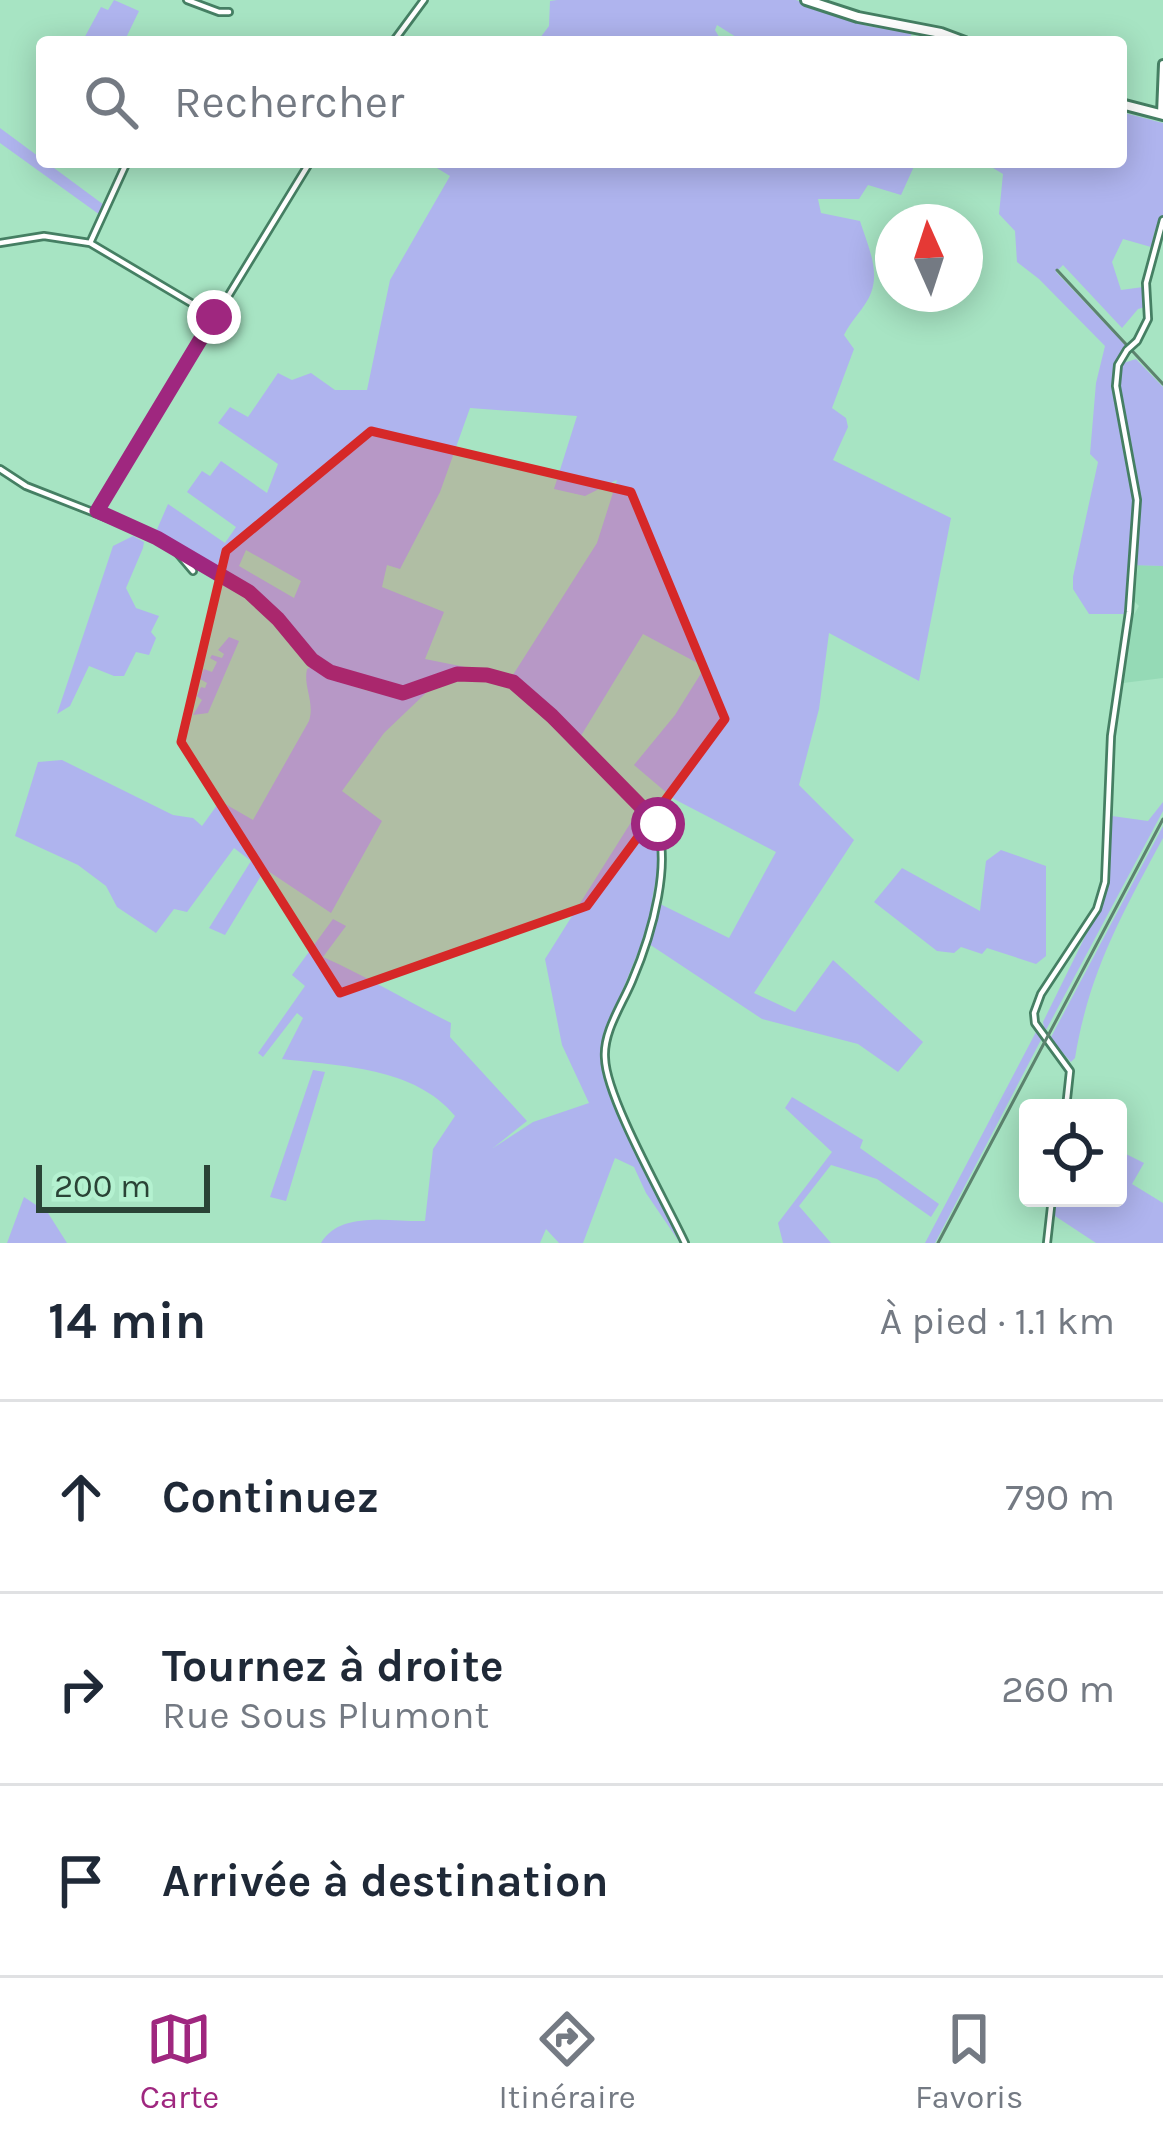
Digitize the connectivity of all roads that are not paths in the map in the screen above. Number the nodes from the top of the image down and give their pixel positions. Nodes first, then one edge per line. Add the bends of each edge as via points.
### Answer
1 (188, 0) edge
2 (424, 0) edge
3 (806, 0) edge
4 (229, 12) dead end
5 (398, 36) edge
6 (949, 36) edge
7 (1163, 64) edge
8 (1127, 106) edge
9 (1162, 115) edge
10 (125, 168) edge
11 (306, 168) edge
12 (1163, 220) edge
13 (0, 243) edge
14 (90, 243) junction
15 (214, 317) junction
16 (0, 469) edge
17 (97, 511) junction
18 (173, 547) junction
19 (193, 571) dead end
20 (1067, 1099) edge
21 (1051, 1207) edge
22 (685, 1243) edge
23 (1047, 1243) edge

1 - 4 street
2 - 5 street
3 - 6 main road
7 - 9 street
8 - 9 main road
10 - 14 street
11 - 15 street
12 - 20 street, bridge via 1146,284 1148,319 1117,370 1137,500 1111,736 1106,882 1034,1013 1070,1071
13 - 14 street via 44,236
14 - 15 street
15 - 17 street
16 - 17 street
17 - 18 street
18 - 19 street
18 - 22 street via 260,601 330,672 403,693 457,674 513,682 651,814 664,842 659,884 604,1055
21 - 23 street

